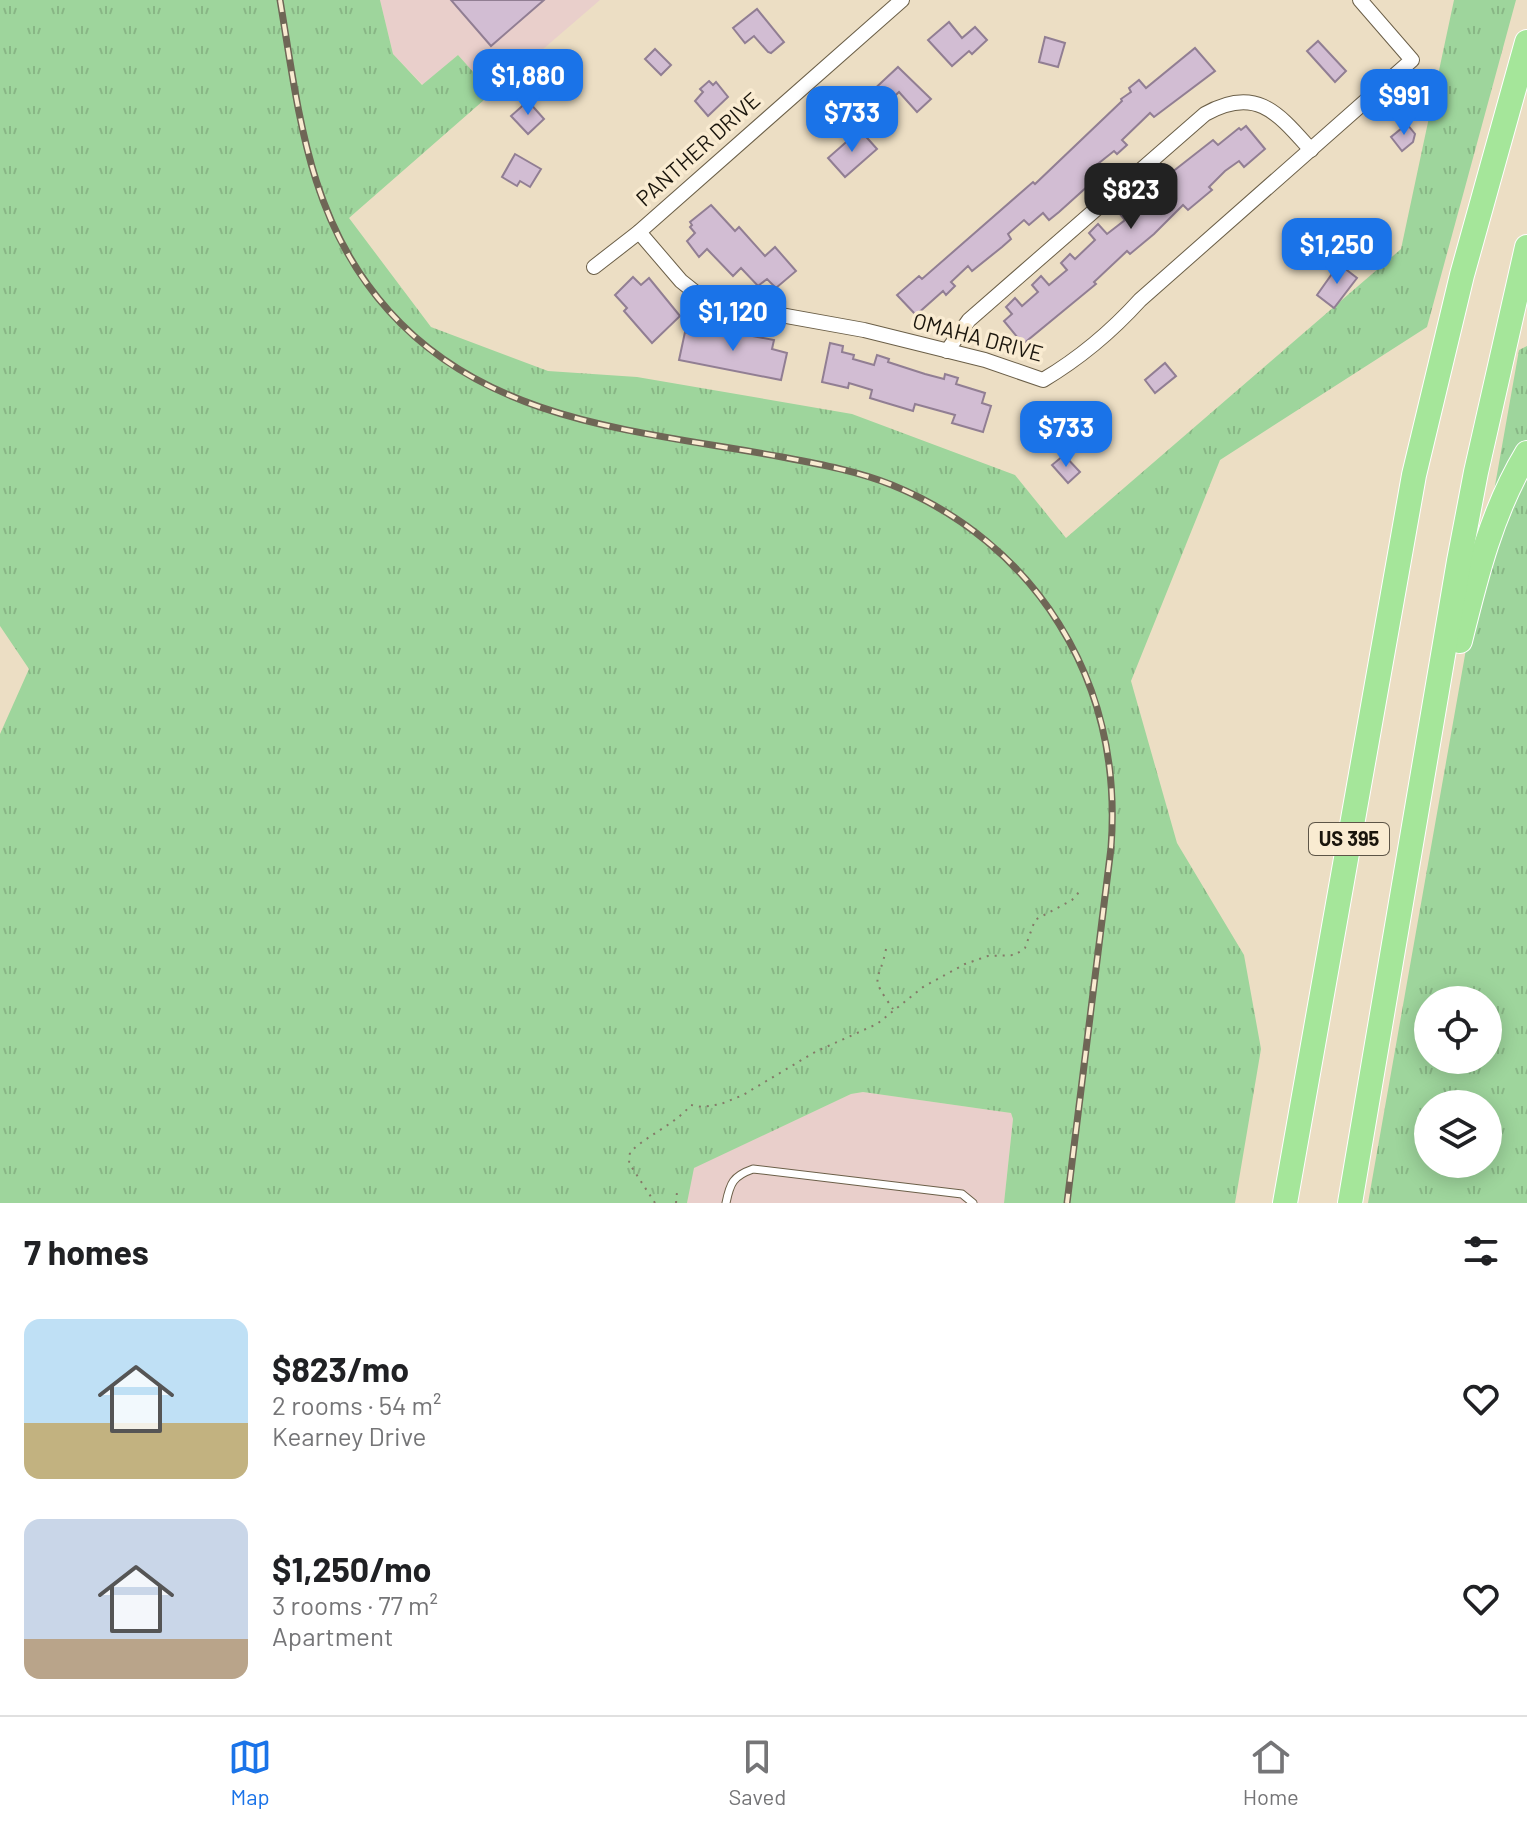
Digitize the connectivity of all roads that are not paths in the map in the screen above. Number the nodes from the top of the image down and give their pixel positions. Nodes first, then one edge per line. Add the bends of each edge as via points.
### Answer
1 (902, 0) edge
2 (1360, 0) edge
3 (1527, 42) edge
4 (1311, 150) junction
5 (639, 232) junction
6 (1527, 247) edge
7 (594, 267) dead end
8 (947, 351) junction
9 (1527, 453) edge
10 (1418, 810) junction
11 (726, 1203) edge
12 (973, 1203) edge
13 (1285, 1203) edge
14 (1350, 1203) edge

1 - 5 street, PANTHER DRIVE
2 - 4 street, OMAHA DRIVE via 1412,60
3 - 13 highway, US 395 via 1462,275 1411,490
4 - 8 street, OMAHA DRIVE via 1114,329 1043,380
4 - 8 street via 1280,115 1261,106 1240,100 1205,114 969,320
5 - 7 street, PANTHER DRIVE
5 - 8 street, OMAHA DRIVE via 701,297
6 - 10 highway, US 395 via 1476,472
9 - 10 highway via 1484,550
10 - 14 highway, US 395
11 - 12 lane via 730,1181 753,1169 962,1194

